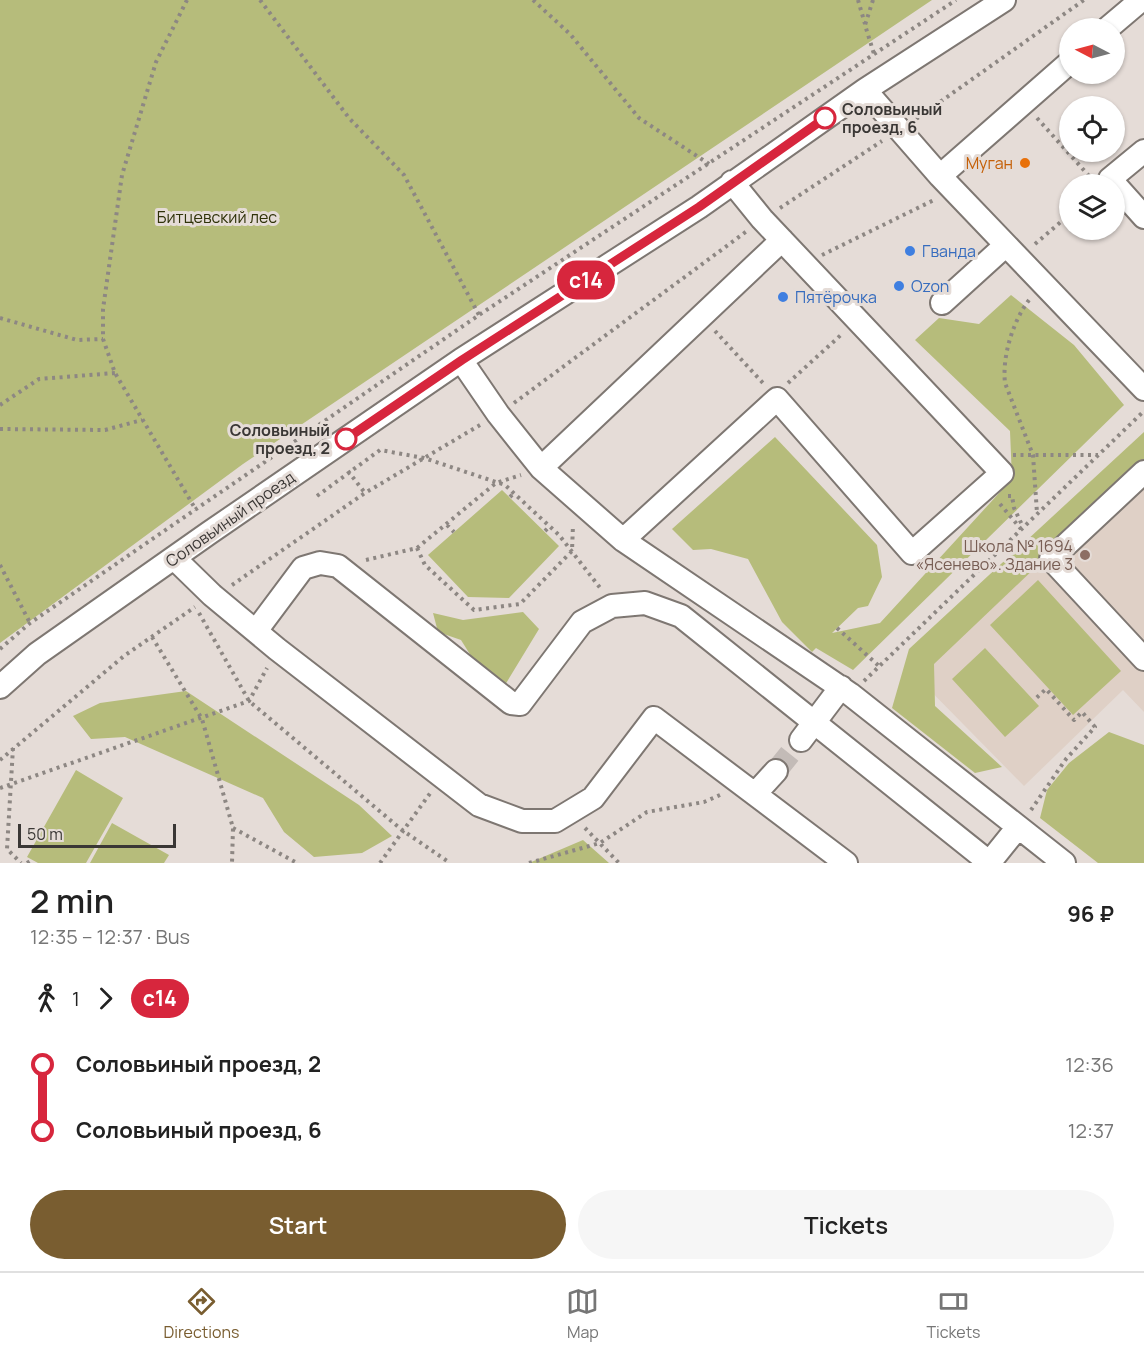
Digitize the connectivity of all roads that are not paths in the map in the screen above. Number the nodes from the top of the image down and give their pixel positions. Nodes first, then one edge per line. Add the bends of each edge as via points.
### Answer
1 (1004, 0) edge
2 (1140, 0) edge
3 (1119, 18) edge
4 (1059, 71) edge
5 (865, 90) junction
6 (1144, 151) edge
7 (732, 182) junction
8 (947, 183) junction
9 (1144, 217) edge
10 (782, 240) junction
11 (1012, 252) junction
12 (942, 303) dead end
13 (462, 360) junction
14 (1144, 389) edge
15 (541, 468) junction
16 (1144, 472) edge
17 (623, 540) junction
18 (174, 558) junction
19 (255, 631) junction
20 (1144, 659) edge
21 (0, 687) edge
22 (846, 690) junction
23 (807, 731) junction
24 (776, 771) tunnel mouth
25 (749, 790) junction
26 (1018, 827) junction
27 (846, 863) edge
28 (989, 863) edge
29 (1064, 863) edge

1 - 5 street, Соловьиный проезд
2 - 3 street
4 - 8 street via 1023,102
5 - 7 street, Соловьиный проезд
5 - 8 street
6 - 9 street via 1110,179
7 - 10 street
7 - 13 street, Соловьиный проезд
8 - 11 street
10 - 15 street
10 - 17 street via 1002,473 912,553 776,398
11 - 12 street
11 - 14 street
13 - 15 street
13 - 18 street, Соловьиный проезд
15 - 17 street
16 - 20 street via 1051,559
17 - 22 street
18 - 19 street via 204,601
18 - 21 street, Соловьиный проезд via 37,654
19 - 23 street via 303,568 320,562 338,566 511,703 520,704 582,622 612,606 645,603 681,616
19 - 25 street via 479,805 522,821 555,820 593,798 654,718
22 - 23 street
22 - 26 street
23 - 28 street
24 - 25 street
25 - 27 street
26 - 28 street
26 - 29 street

